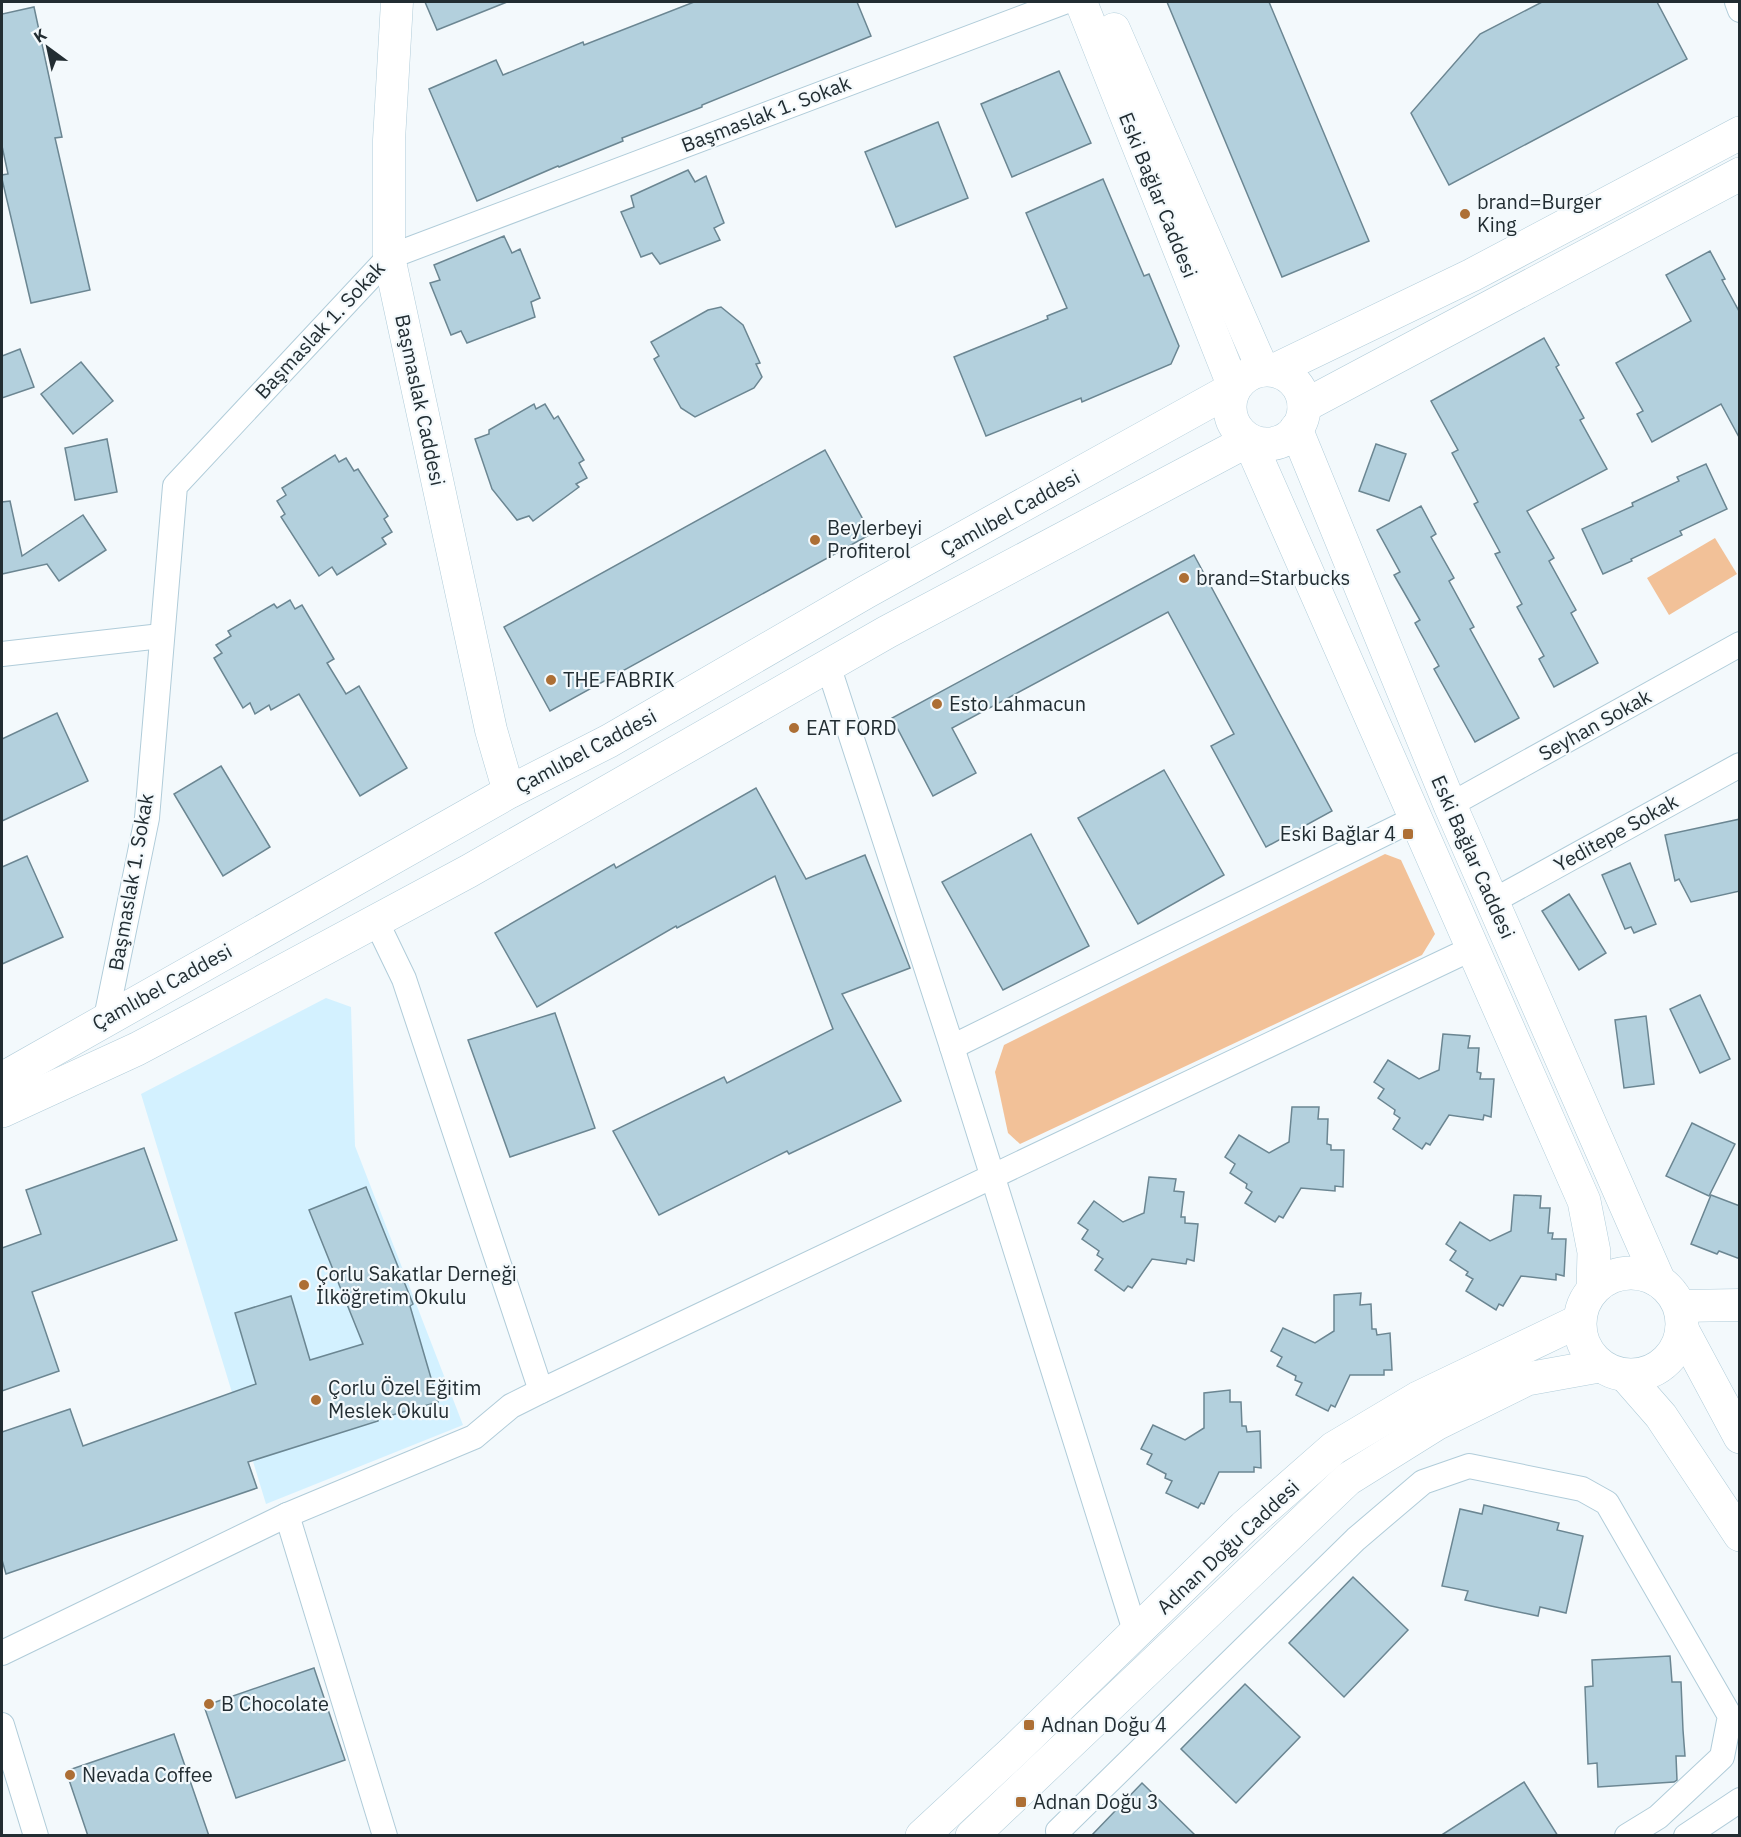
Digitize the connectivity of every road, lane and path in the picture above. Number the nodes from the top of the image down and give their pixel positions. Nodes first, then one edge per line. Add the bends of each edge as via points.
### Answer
1 (397, 2) edge
2 (1064, 2) edge
3 (1081, 2) edge
4 (1102, 2) edge
5 (1737, 2) edge
6 (1740, 10) edge
7 (1740, 133) edge
8 (1740, 174) edge
9 (389, 257) junction
10 (1269, 370) junction
11 (1234, 388) junction
12 (1300, 418) junction
13 (1250, 440) junction
14 (161, 636) junction
15 (1740, 644) edge
16 (2, 654) edge
17 (828, 665) junction
18 (1740, 765) edge
19 (509, 792) junction
20 (1450, 805) junction
21 (1416, 818) junction
22 (1493, 901) junction
23 (376, 921) junction
24 (1473, 948) junction
25 (106, 1018) junction
26 (952, 1047) junction
27 (2, 1079) edge
28 (2, 1111) edge
29 (993, 1177) junction
30 (1659, 1281) junction
31 (1593, 1289) junction
32 (1740, 1305) edge
33 (1681, 1318) junction
34 (1579, 1321) junction
35 (1613, 1371) junction
36 (542, 1391) junction
37 (1740, 1437) edge
38 (287, 1515) junction
39 (1740, 1535) edge
40 (1136, 1634) junction
41 (2, 1653) edge
42 (2, 1732) edge
43 (1740, 1800) edge
44 (36, 1836) edge
45 (385, 1836) edge
46 (922, 1836) edge
47 (972, 1836) edge
48 (1059, 1836) edge
49 (1627, 1836) edge
50 (1686, 1836) edge

1 - 9 street, Başmaslak Caddesi via 389,140
2 - 9 street, Başmaslak 1. Sokak
3 - 11 street, Eski Bağlar Caddesi
4 - 10 street, Eski Bağlar Caddesi
5 - 6 street
7 - 10 main road via 1472,275
8 - 12 main road
9 - 14 street, Başmaslak 1. Sokak via 175,486
9 - 19 street, Başmaslak Caddesi via 491,730
10 - 11 main road via 1251,373
10 - 12 main road via 1295,382 1301,393
11 - 13 main road via 1230,406 1233,423
11 - 19 main road, Çamlıbel Caddesi via 866,592 609,741
12 - 13 main road via 1286,438 1275,443
12 - 20 main road, Eski Bağlar Caddesi
13 - 17 main road
13 - 21 main road, Eski Bağlar Caddesi
14 - 16 street
14 - 25 street, Başmaslak 1. Sokak via 147,818
15 - 20 street, Seyhan Sokak
17 - 23 main road
17 - 26 street
18 - 22 street, Yeditepe Sokak
19 - 25 main road, Çamlıbel Caddesi
20 - 22 main road, Eski Bağlar Caddesi
21 - 24 main road, Eski Bağlar Caddesi
21 - 26 street
22 - 30 main road, Eski Bağlar Caddesi
23 - 28 main road via 157,1038
23 - 36 street via 404,979
24 - 29 street
24 - 31 main road, Eski Bağlar Caddesi via 1584,1201 1594,1252
25 - 27 main road, Çamlıbel Caddesi
26 - 29 street
29 - 36 street
29 - 40 street
30 - 31 main road via 1625,1272 1607,1278
30 - 33 main road via 1671,1292
31 - 34 main road via 1583,1304
32 - 33 street
33 - 35 main road via 1679,1342 1664,1364 1652,1371
33 - 37 main road
34 - 35 main road via 1588,1353
34 - 40 main road, Adnan Doğu Caddesi via 1418,1398 1334,1448 1244,1527
35 - 39 main road via 1661,1416
35 - 47 main road, Adnan Doğu Caddesi via 1527,1379 1436,1424 1348,1479
36 - 38 street via 511,1406 474,1437
38 - 41 street
38 - 45 street
40 - 46 main road, Adnan Doğu Caddesi
42 - 44 street
43 - 50 street
48 - 49 street via 1058,1831 1356,1539 1423,1482 1469,1467 1582,1490 1607,1503 1730,1716 1722,1757 1658,1817

